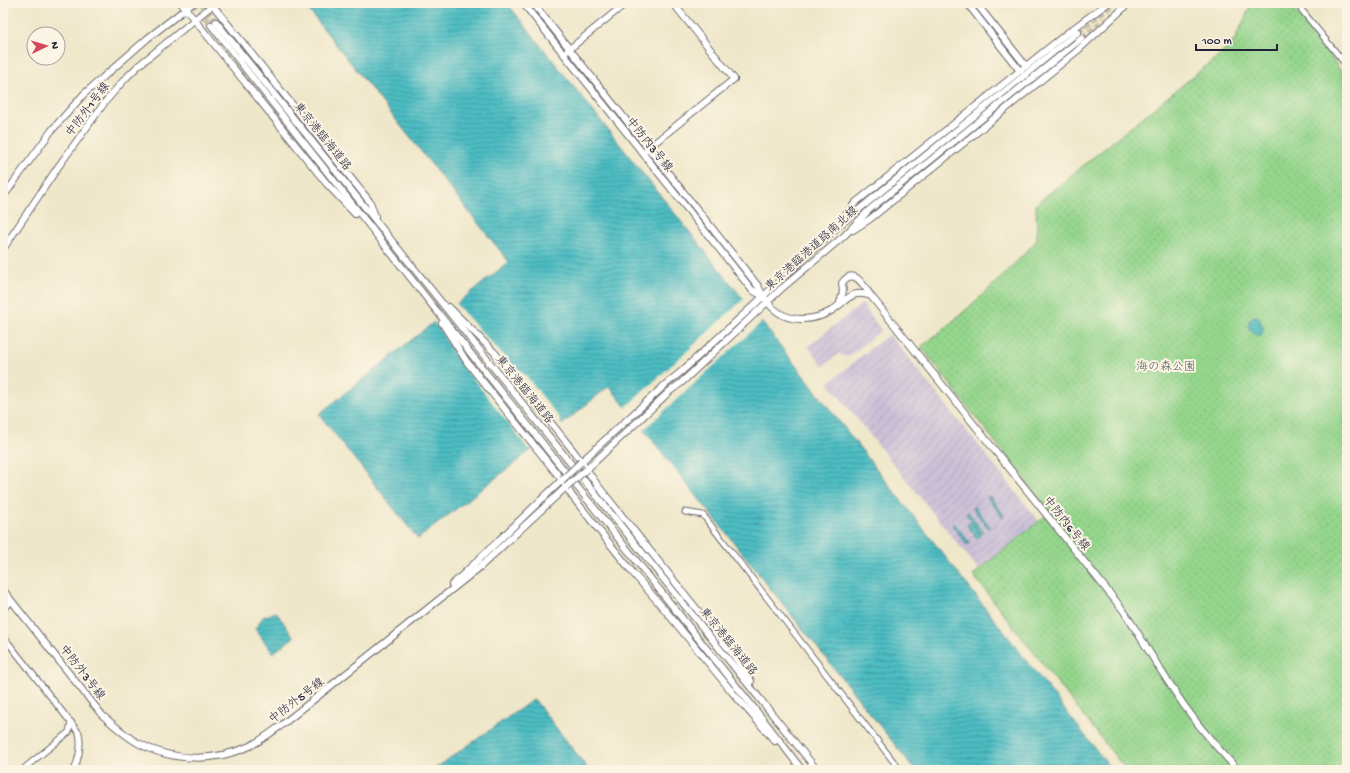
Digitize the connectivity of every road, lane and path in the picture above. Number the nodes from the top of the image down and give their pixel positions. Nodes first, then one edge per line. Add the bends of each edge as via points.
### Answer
1 (180, 3) edge
2 (193, 3) edge
3 (523, 3) edge
4 (533, 3) edge
5 (626, 3) edge
6 (673, 3) edge
7 (967, 3) edge
8 (976, 3) edge
9 (1108, 3) edge
10 (1129, 3) edge
11 (1296, 3) edge
12 (213, 4) edge
13 (185, 9) junction
14 (194, 20) junction
15 (1078, 32) tunnel mouth
16 (1082, 38) tunnel mouth
17 (569, 49) junction
18 (563, 53) junction
19 (1026, 66) junction
20 (1347, 66) edge
21 (1020, 71) junction
22 (649, 147) junction
23 (642, 153) junction
24 (3, 196) edge
25 (377, 221) junction
26 (836, 228) junction
27 (844, 236) junction
28 (388, 248) junction
29 (3, 249) edge
30 (861, 283) junction
31 (435, 293) junction
32 (857, 293) junction
33 (763, 296) junction
34 (871, 296) junction
35 (769, 302) junction
36 (840, 303) junction
37 (432, 306) junction
38 (582, 462) junction
39 (587, 469) junction
40 (562, 480) junction
41 (566, 487) junction
42 (684, 512) dead end
43 (3, 590) edge
44 (12, 601) junction
45 (3, 609) edge
46 (427, 610) junction
47 (3, 636) edge
48 (71, 722) junction
49 (778, 722) junction
50 (159, 752) joint
51 (790, 756) junction
52 (22, 770) edge
53 (74, 770) edge
54 (802, 770) edge
55 (817, 770) edge
56 (900, 770) edge
57 (1238, 770) edge

1 - 13 street
2 - 13 street, 中防外1号線
3 - 18 street, 中防内3号線
4 - 17 street, 中防内3号線
5 - 17 street
6 - 22 street via 734,79
7 - 21 street
8 - 19 street
9 - 19 street
10 - 27 street via 1077,52 870,219
11 - 20 street
12 - 14 street, 中防外1号線
12 - 25 street via 370,202
13 - 14 street
13 - 24 street, 中防外1号線 via 84,94 52,130
14 - 28 street via 328,184
14 - 29 street, 中防外1号線 via 138,66 105,102
15 - 26 street, 東京港臨港道路南北線
16 - 27 street, 東京港臨港道路南北線 via 869,210
17 - 18 street
17 - 22 street, 中防内3号線
18 - 23 street, 中防内3号線
19 - 21 street
21 - 26 street via 855,203
22 - 23 street
22 - 33 street, 中防内3号線 via 758,286
23 - 33 street, 中防内3号線 via 752,290
25 - 28 street, 東京港臨海道路 via 214,23
25 - 31 street, 東京港臨海道路
26 - 33 street, 東京港臨港道路南北線
27 - 35 street, 東京港臨港道路南北線
28 - 37 street, 東京港臨海道路
30 - 32 street
30 - 34 street, 中防内6号線
30 - 36 street via 854,276 845,279 842,283
31 - 38 street via 494,352
31 - 49 street, 東京港臨海道路
32 - 34 street
32 - 36 street
33 - 35 street, 中防内3号線
33 - 38 street, 東京港臨港道路南北線
34 - 57 street, 中防内6号線 via 1123,610 1195,721
35 - 36 street via 778,312 791,318 805,319 825,315
35 - 39 street, 東京港臨港道路南北線
37 - 40 street via 467,362
37 - 51 street, 東京港臨海道路 via 769,726
38 - 39 street, bridge
38 - 40 street, 東京港臨港道路南北線, bridge
39 - 41 street, 東京港臨港道路南北線, bridge
39 - 49 street via 732,654
40 - 41 street, bridge
40 - 46 street, 中防外5号線
41 - 46 street, 中防外5号線 via 480,567
41 - 51 street via 633,573 733,693
42 - 56 street via 703,515
43 - 44 street, 中防外3号線
44 - 45 street
44 - 50 street, 中防外3号線 via 102,715 138,743
46 - 50 street, 中防外5号線 via 283,724 251,745 209,758 178,757
47 - 48 street
48 - 52 street via 69,732
48 - 53 street via 81,741
49 - 55 street, 東京港臨海道路
51 - 54 street, 東京港臨海道路

